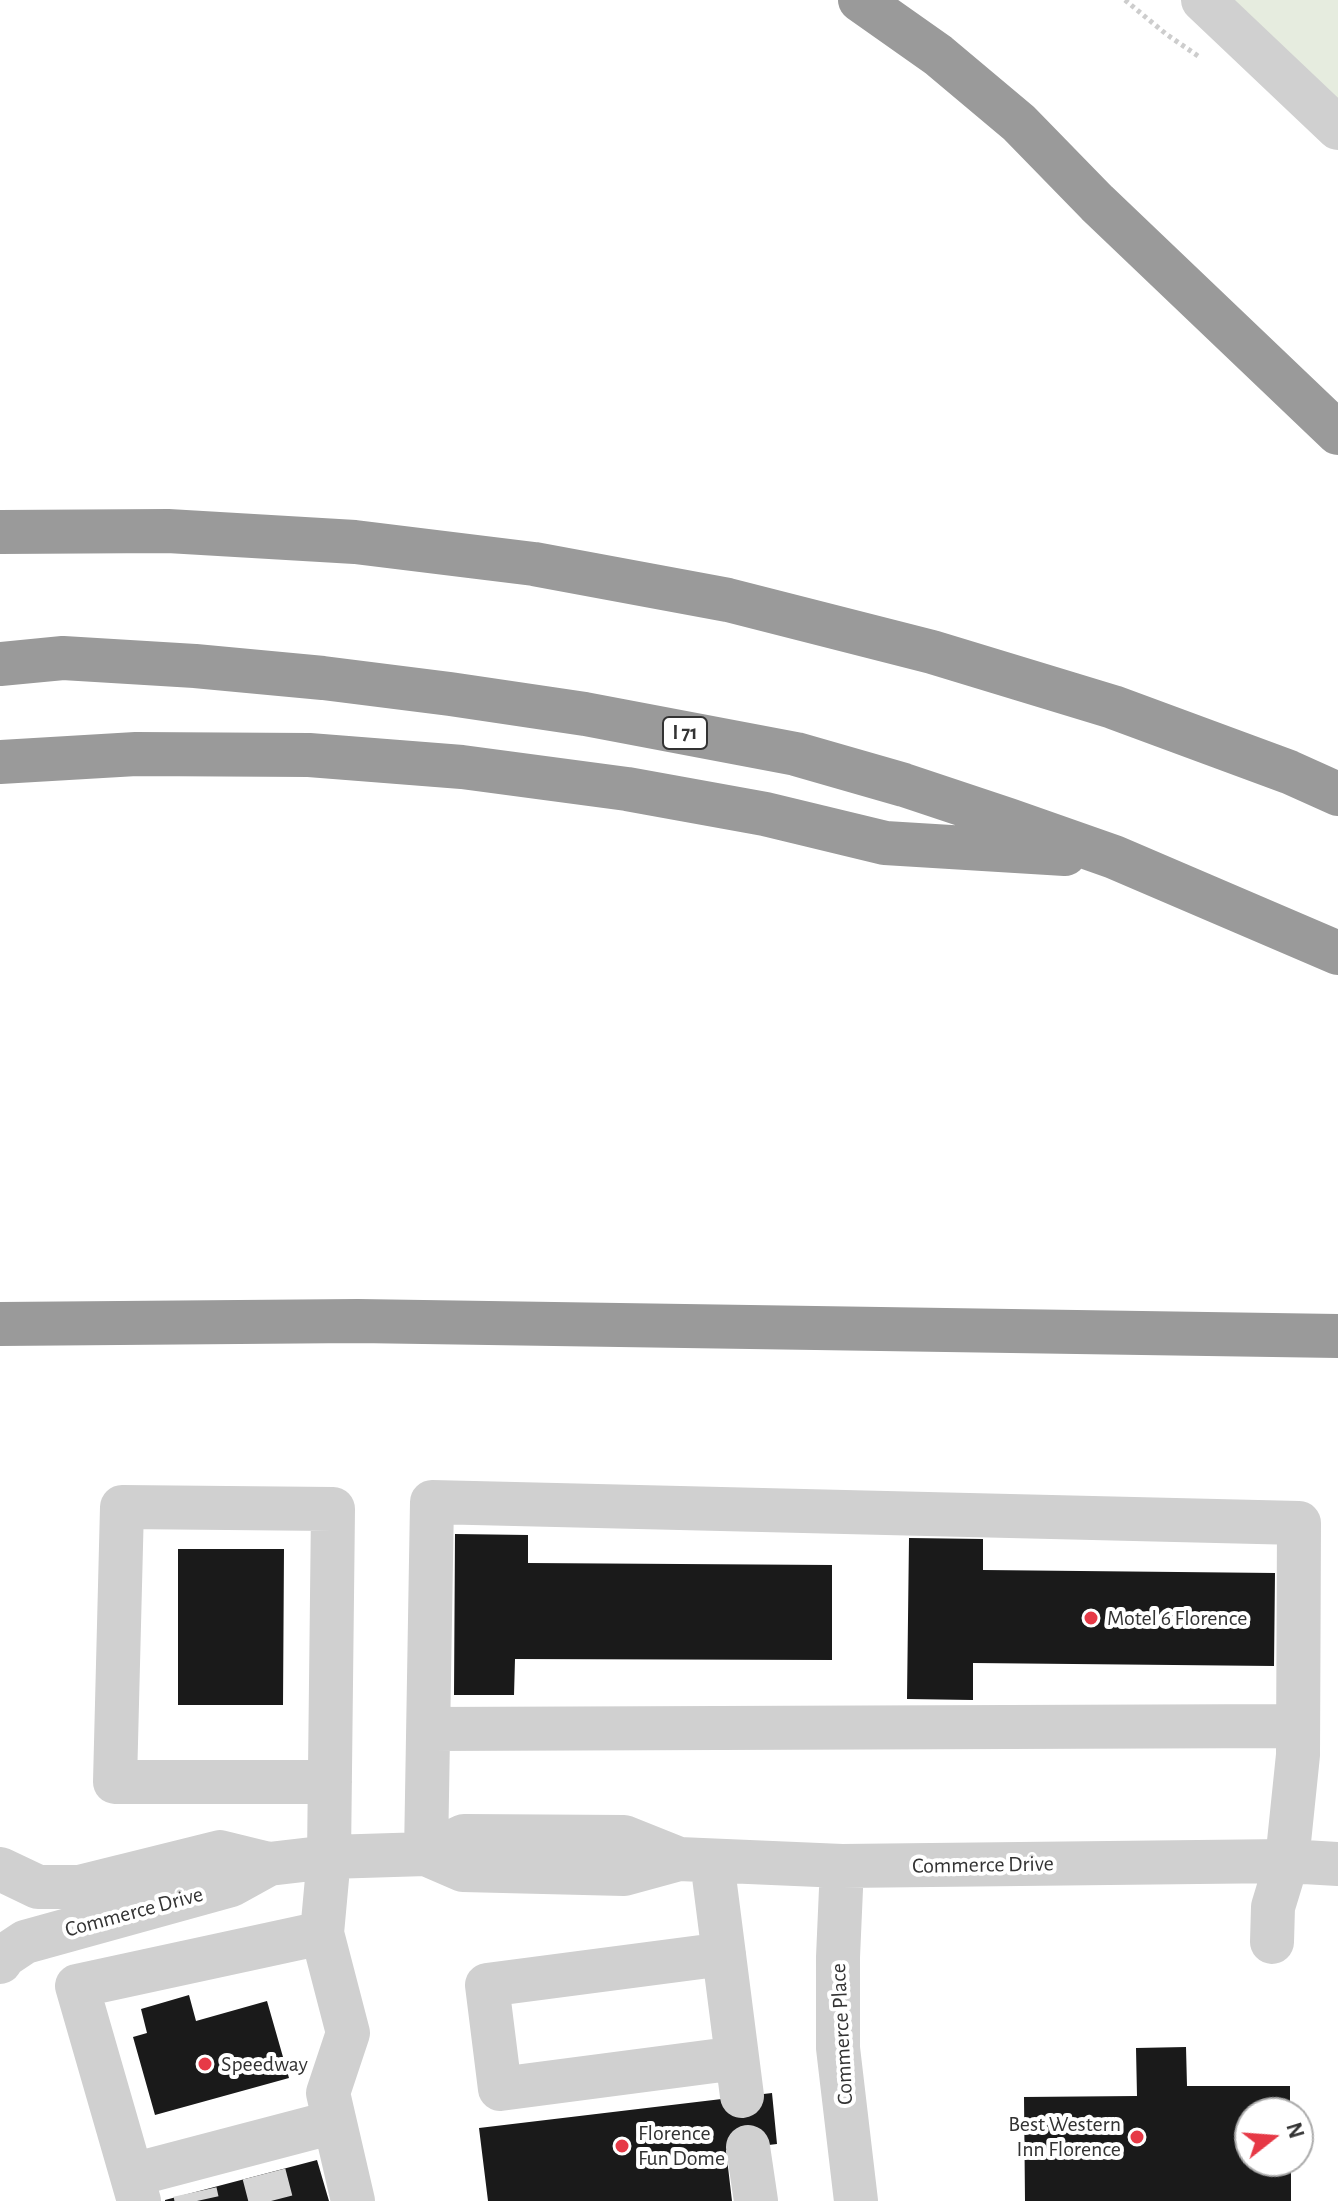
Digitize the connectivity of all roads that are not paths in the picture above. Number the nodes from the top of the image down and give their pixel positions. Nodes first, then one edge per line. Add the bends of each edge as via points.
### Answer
1 (860, 0) edge
2 (1203, 0) edge
3 (1338, 128) edge
4 (1338, 433) edge
5 (0, 532) edge
6 (0, 664) edge
7 (0, 762) edge
8 (1338, 794) edge
9 (1114, 857) junction
10 (1338, 953) edge
11 (0, 1324) edge
12 (1338, 1336) edge
13 (1298, 1726) junction
14 (429, 1729) junction
15 (330, 1782) junction
16 (426, 1854) junction
17 (329, 1857) junction
18 (695, 1860) junction
19 (1287, 1861) junction
20 (269, 1864) junction
21 (1338, 1864) edge
22 (842, 1866) junction
23 (0, 1869) edge
24 (322, 1933) junction
25 (1272, 1942) dead end
26 (724, 1954) junction
27 (0, 1962) edge
28 (334, 2122) junction
29 (748, 2147) dead end
30 (135, 2188) edge
31 (353, 2201) edge
32 (756, 2201) edge
33 (856, 2201) edge

1 - 4 highway via 938,55 1019,123
2 - 3 street
5 - 8 highway via 168,531 355,542 534,564 728,600 932,652 1113,707
6 - 9 highway, I 71 via 63,658 195,666 585,714 796,754
7 - 9 highway via 136,754 309,755 462,767 627,789 885,843
9 - 10 highway, I 71
11 - 12 highway via 358,1321
13 - 14 street
13 - 14 street via 1299,1523 432,1502
13 - 19 street
14 - 16 street
15 - 15 street via 333,1509 122,1507 115,1782
15 - 17 street
16 - 17 street, Commerce Drive
16 - 18 street, Commerce Drive via 463,1870 624,1874
17 - 20 street, Commerce Drive
17 - 24 street
18 - 22 street, Commerce Drive
18 - 26 street
19 - 21 street, Commerce Drive
19 - 22 street, Commerce Drive
19 - 25 street via 1273,1907
20 - 23 street, Commerce Drive via 220,1852 79,1887 38,1887
20 - 27 street, Commerce Drive via 231,1885 25,1942
22 - 33 street, Commerce Place via 838,2048
24 - 28 street via 348,2033 328,2093
24 - 30 street via 77,1986
26 - 26 street via 487,1985 500,2089 739,2077
28 - 30 street via 260,2158
28 - 31 street
29 - 32 street

